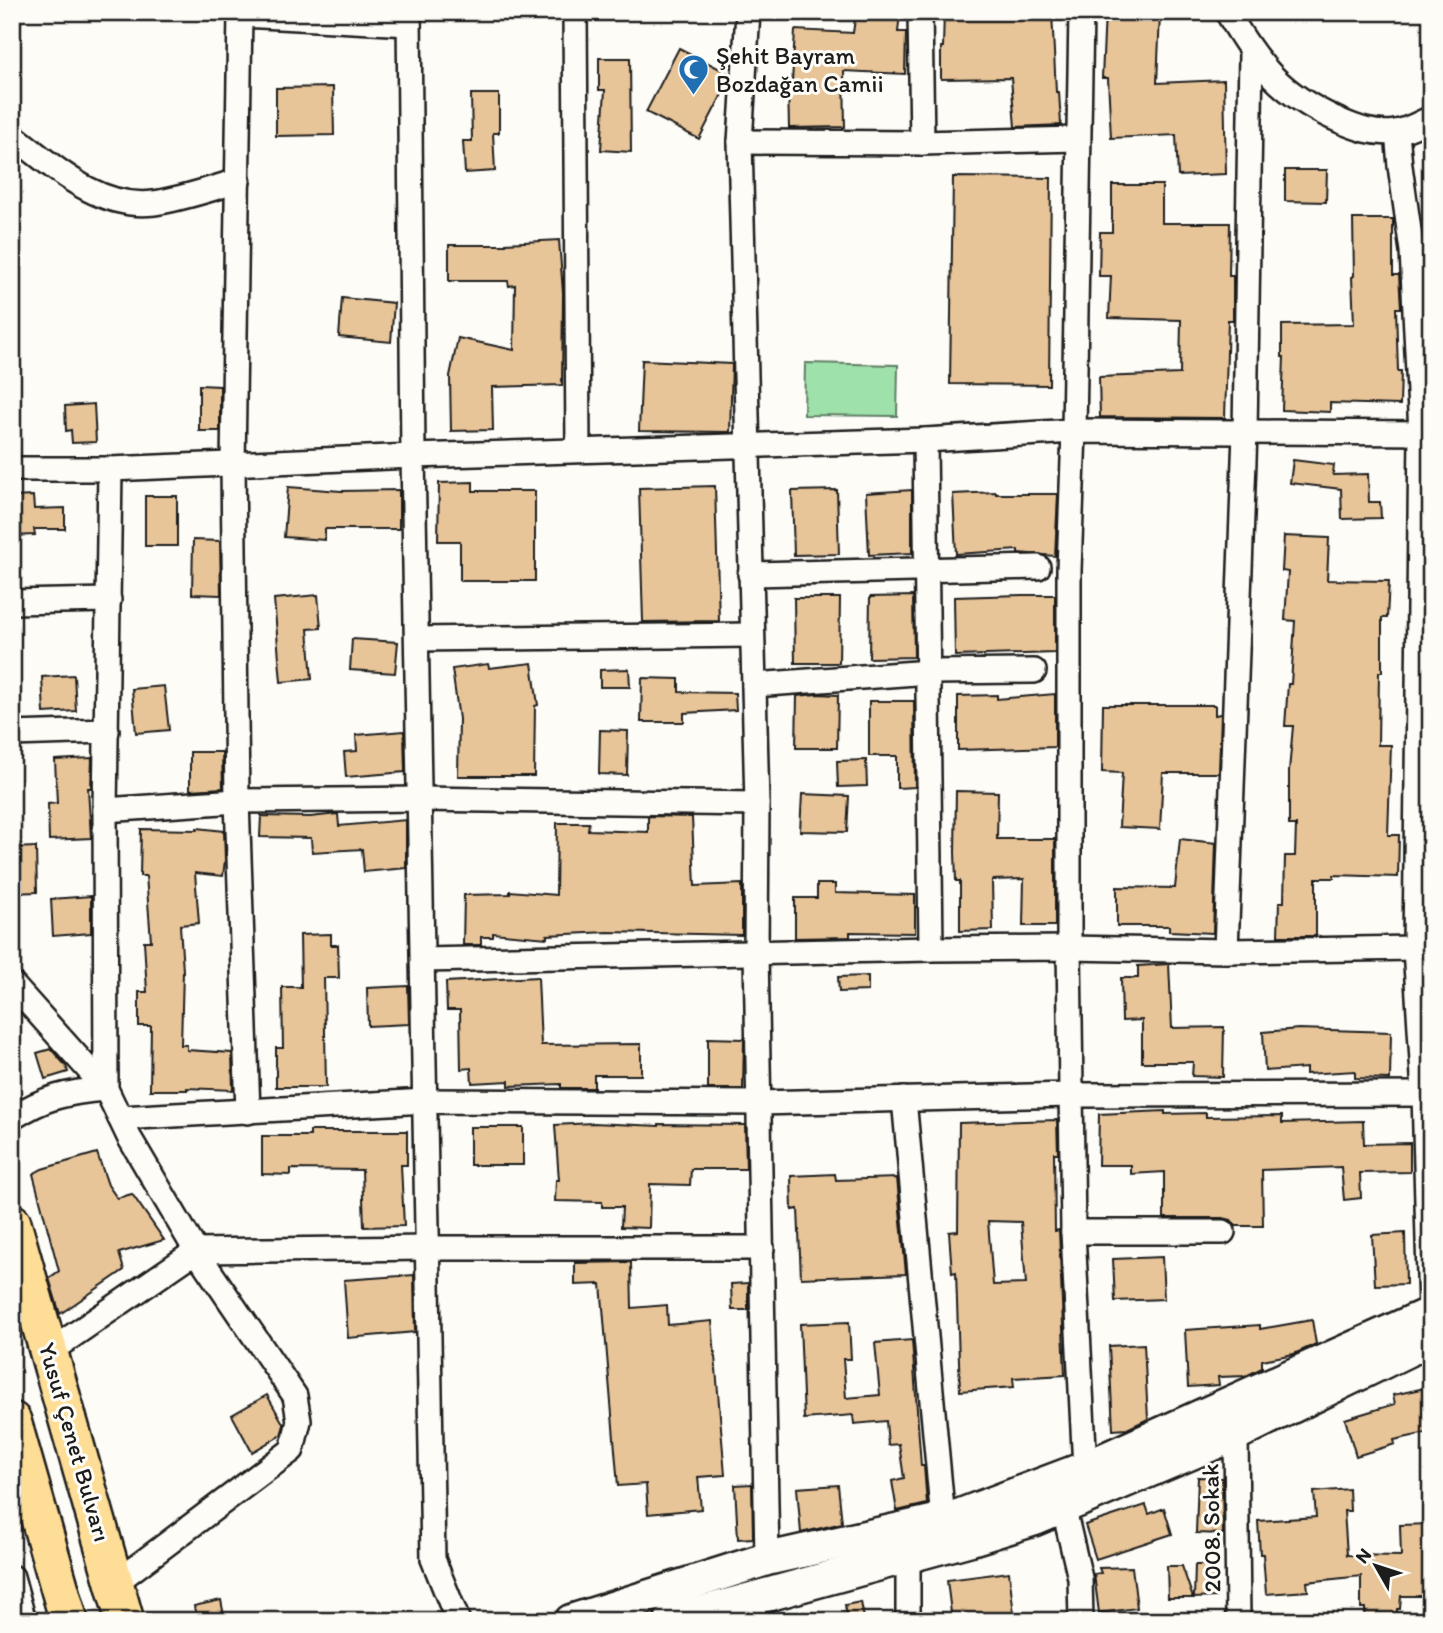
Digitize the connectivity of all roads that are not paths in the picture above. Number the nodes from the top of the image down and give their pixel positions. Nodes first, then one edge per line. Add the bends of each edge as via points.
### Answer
1 (575, 12) edge
2 (748, 12) edge
3 (920, 12) edge
4 (1081, 12) edge
5 (1227, 12) edge
6 (240, 14) edge
7 (409, 18) edge
8 (1251, 52) junction
9 (1431, 118) edge
10 (1397, 132) junction
11 (12, 135) edge
12 (1078, 139) junction
13 (740, 142) junction
14 (922, 143) junction
15 (237, 181) junction
16 (1074, 431) junction
17 (1245, 433) junction
18 (1426, 433) edge
19 (925, 440) junction
20 (746, 444) junction
21 (578, 450) junction
22 (413, 456) junction
23 (233, 465) junction
24 (12, 468) edge
25 (110, 469) junction
26 (1038, 567) dead end
27 (927, 571) junction
28 (750, 574) junction
29 (109, 600) junction
30 (12, 602) edge
31 (752, 635) junction
32 (417, 639) junction
33 (1425, 662) edge
34 (1034, 671) dead end
35 (929, 672) junction
36 (754, 685) junction
37 (107, 732) junction
38 (12, 734) edge
39 (420, 799) junction
40 (237, 801) junction
41 (757, 804) junction
42 (106, 810) junction
43 (1069, 948) junction
44 (1415, 948) junction
45 (931, 949) junction
46 (1226, 951) junction
47 (756, 952) junction
48 (423, 960) junction
49 (12, 985) edge
50 (106, 1089) junction
51 (1427, 1093) edge
52 (1071, 1095) junction
53 (904, 1099) junction
54 (426, 1101) junction
55 (759, 1103) junction
56 (248, 1112) junction
57 (12, 1118) edge
58 (120, 1118) junction
59 (12, 1223) edge
60 (1073, 1232) junction
61 (1223, 1232) dead end
62 (429, 1248) junction
63 (762, 1248) junction
64 (197, 1251) junction
65 (1430, 1322) edge
66 (49, 1352) junction
67 (12, 1421) edge
68 (1236, 1434) junction
69 (1085, 1468) junction
70 (1063, 1506) junction
71 (943, 1520) junction
72 (908, 1557) junction
73 (767, 1559) junction
74 (12, 1577) edge
75 (115, 1583) junction
76 (24, 1621) edge
77 (69, 1621) edge
78 (125, 1621) edge
79 (458, 1621) edge
80 (571, 1621) edge
81 (671, 1621) edge
82 (908, 1621) edge
83 (1081, 1621) edge
84 (1238, 1621) edge

1 - 21 street
2 - 13 street
3 - 14 street
4 - 12 street
5 - 8 street
6 - 7 street
6 - 15 street
7 - 22 street
8 - 10 street via 1279,85 1310,108 1373,132
8 - 17 street
9 - 10 street
10 - 18 street via 1412,251
11 - 15 street via 92,192 131,202 153,203
12 - 14 street
12 - 16 street
13 - 14 street
13 - 20 street
15 - 23 street
16 - 17 street
16 - 19 street
16 - 43 street via 1069,570
17 - 18 street
17 - 46 street
18 - 33 street
19 - 20 street
19 - 27 street
20 - 21 street
20 - 28 street
21 - 22 street
22 - 23 street
22 - 32 street
23 - 25 street
23 - 40 street
24 - 25 street
25 - 29 street
26 - 27 street
27 - 28 street
27 - 35 street
28 - 31 street
29 - 30 street
29 - 37 street
31 - 32 street
31 - 36 street
32 - 39 street
33 - 44 street
34 - 35 street
35 - 36 street
35 - 45 street
36 - 41 street
37 - 38 street
37 - 42 street
39 - 40 street
39 - 41 street
39 - 48 street
40 - 42 street
40 - 56 street
41 - 47 street
42 - 50 street
43 - 45 street
43 - 46 street
43 - 52 street
44 - 46 street
44 - 51 street
45 - 47 street
47 - 48 street
47 - 55 street
48 - 54 street
49 - 50 street
50 - 57 street via 37,1102
50 - 58 street
51 - 52 street
51 - 65 street
52 - 53 street
52 - 60 street
53 - 55 street
53 - 71 street
54 - 55 street
54 - 56 street
54 - 62 street
55 - 63 street
56 - 58 street
58 - 64 street
59 - 66 highway, Yusuf Çenet Bulvarı
60 - 61 street
60 - 69 street
62 - 63 street
62 - 64 street
62 - 79 street via 433,1559
63 - 73 street
64 - 66 street
64 - 75 street via 295,1396 299,1421 292,1450
65 - 68 main road
65 - 69 main road
66 - 75 highway, Yusuf Çenet Bulvarı
67 - 77 highway
68 - 70 main road
68 - 84 street, 2008. Sokak
69 - 71 main road
70 - 72 main road via 1035,1519
70 - 83 street via 1080,1578
71 - 73 main road
72 - 81 main road
72 - 82 street
73 - 80 main road
74 - 76 street
75 - 78 highway, Yusuf Çenet Bulvarı

